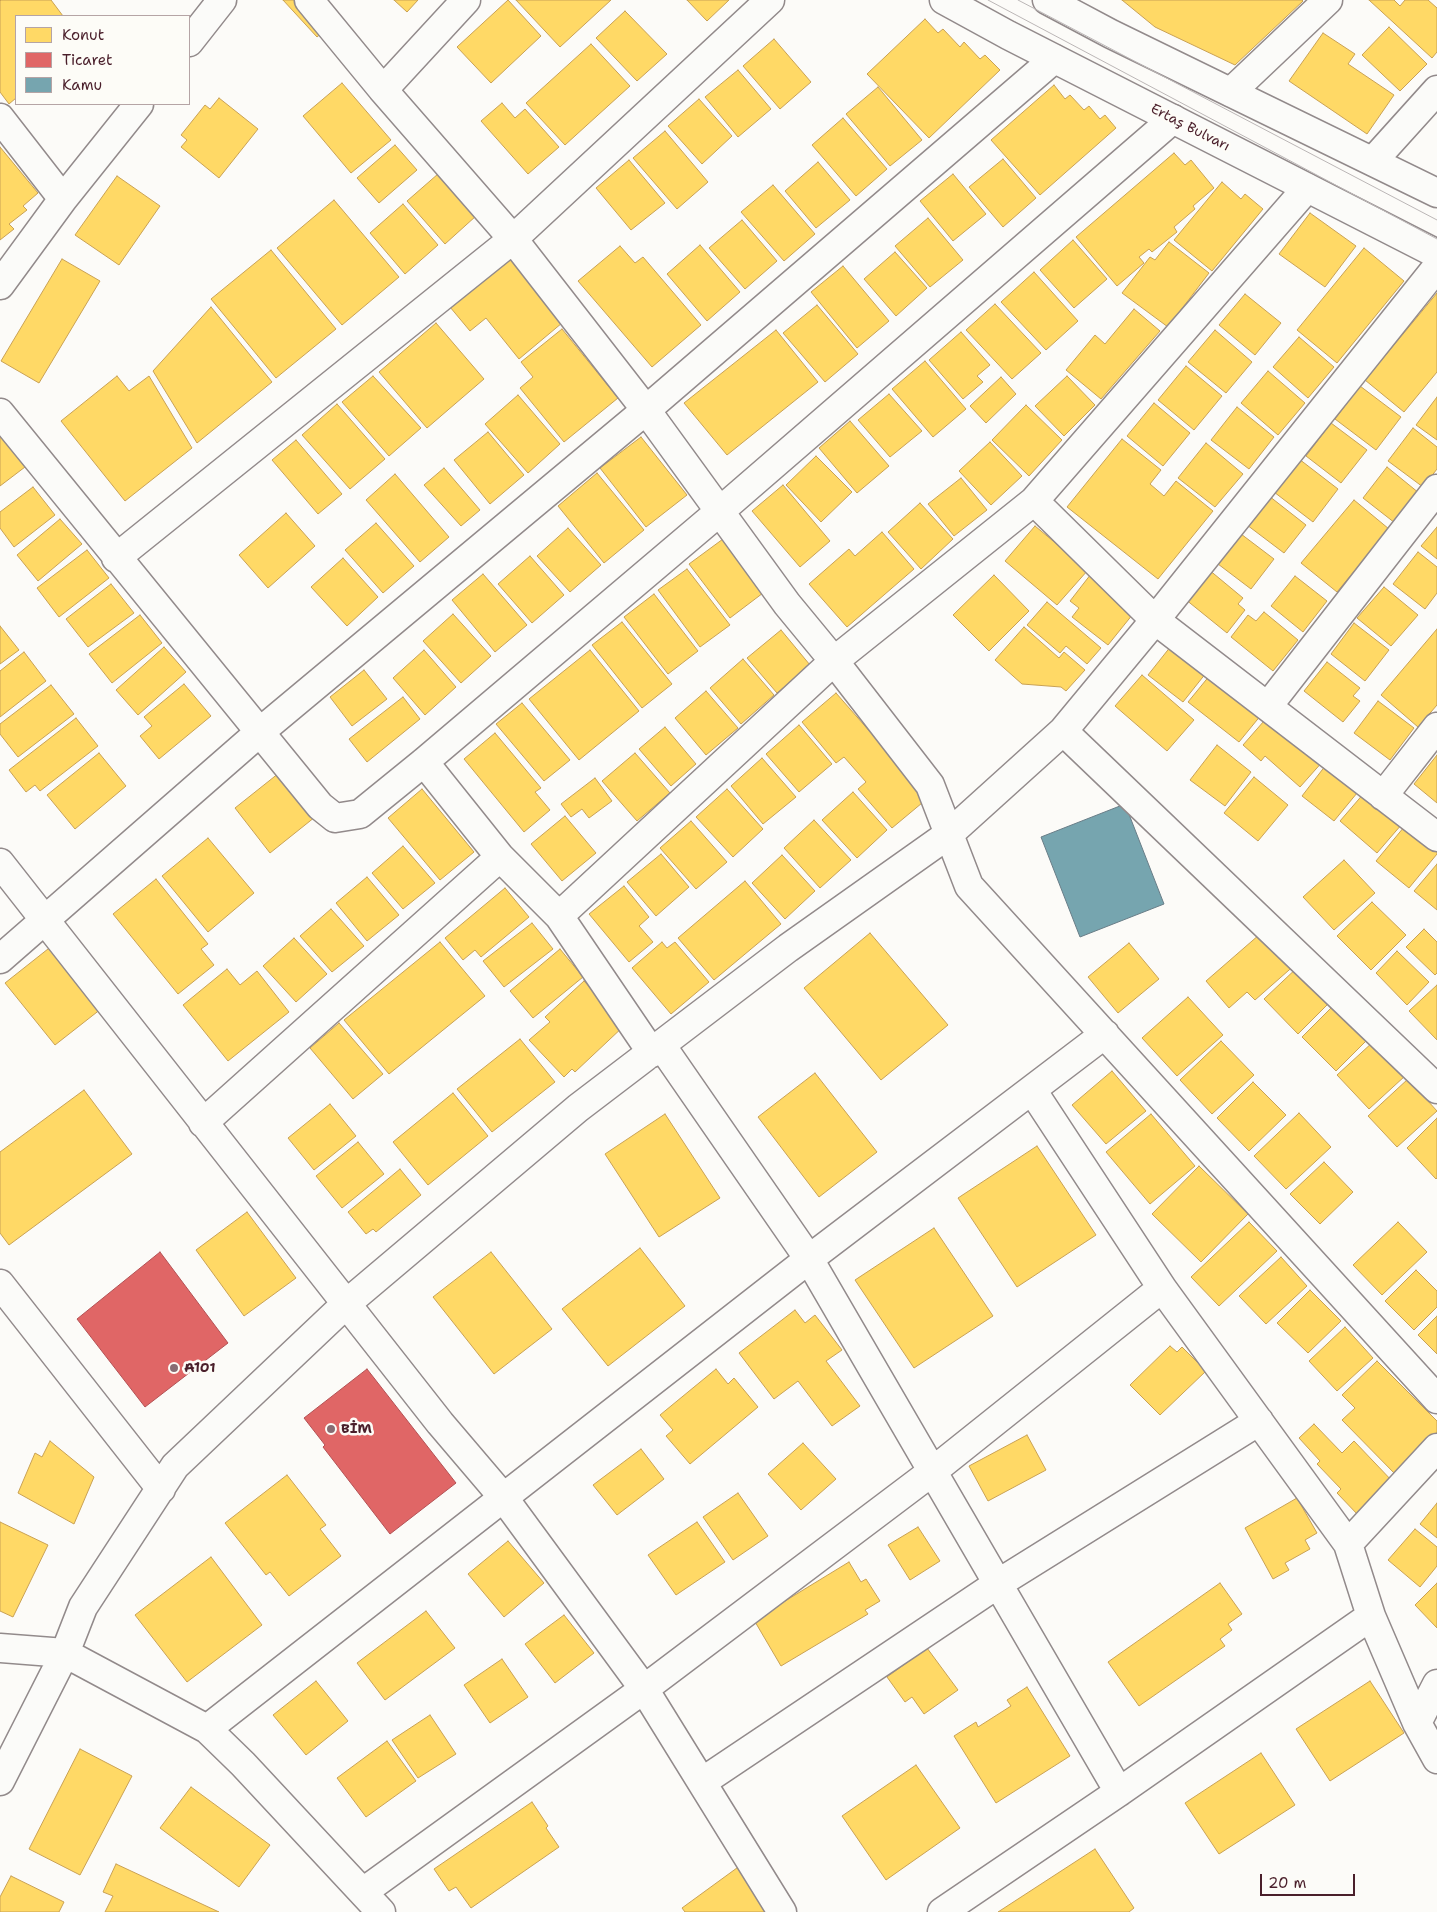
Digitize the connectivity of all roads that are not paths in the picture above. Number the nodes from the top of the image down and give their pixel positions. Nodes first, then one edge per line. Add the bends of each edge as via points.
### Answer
1 (222, 0) edge
2 (310, 0) edge
3 (466, 0) edge
4 (770, 0) edge
5 (944, 0) edge
6 (1328, 0) edge
7 (1058, 2) edge
8 (190, 41) edge
9 (1054, 58) junction
10 (383, 90) junction
11 (1437, 90) edge
12 (1231, 92) junction
13 (138, 105) edge
14 (0, 118) edge
15 (1173, 119) junction
16 (1373, 161) junction
17 (1307, 188) junction
18 (1437, 193) edge
19 (63, 199) junction
20 (513, 238) junction
21 (1437, 254) edge
22 (1437, 267) edge
23 (0, 285) edge
24 (646, 410) junction
25 (0, 413) edge
26 (1437, 489) edge
27 (1034, 501) junction
28 (718, 512) junction
29 (116, 558) junction
30 (1155, 620) junction
31 (834, 661) junction
32 (1268, 706) junction
33 (1437, 727) edge
34 (1063, 731) junction
35 (260, 732) junction
36 (424, 762) junction
37 (1383, 796) junction
38 (949, 834) junction
39 (1437, 838) edge
40 (500, 858) junction
41 (0, 863) edge
42 (559, 916) junction
43 (46, 920) junction
44 (0, 959) edge
45 (1105, 1034) junction
46 (656, 1049) junction
47 (1437, 1089) edge
48 (1032, 1090) junction
49 (203, 1122) junction
50 (809, 1259) junction
51 (0, 1284) edge
52 (1162, 1288) junction
53 (346, 1304) junction
54 (1437, 1399) edge
55 (1258, 1421) junction
56 (1437, 1448) edge
57 (934, 1471) junction
58 (161, 1489) junction
59 (503, 1497) junction
60 (1348, 1544) junction
61 (999, 1584) junction
62 (1371, 1616) junction
63 (0, 1648) edge
64 (65, 1653) junction
65 (1437, 1684) edge
66 (644, 1689) junction
67 (1417, 1723) junction
68 (206, 1729) junction
69 (1437, 1759) edge
70 (0, 1781) edge
71 (702, 1782) junction
72 (1118, 1792) junction
73 (362, 1892) junction
74 (381, 1912) edge
75 (782, 1912) edge
76 (942, 1912) edge

1 - 8 street
2 - 10 street
3 - 10 street
4 - 20 street
5 - 9 street, Ertaş Bulvarı
6 - 12 street
7 - 12 street via 1111,34
9 - 15 street, Ertaş Bulvarı
9 - 24 street
10 - 20 street
11 - 16 street
12 - 16 street
13 - 19 street
14 - 19 street
15 - 17 street, Ertaş Bulvarı
15 - 28 street
16 - 18 street
17 - 21 street, Ertaş Bulvarı
17 - 27 street
19 - 23 street
20 - 24 street
20 - 29 street
22 - 30 street
24 - 28 street
24 - 35 street
25 - 29 street
26 - 32 street
27 - 30 street
27 - 31 street
28 - 31 street
28 - 36 street
29 - 35 street
30 - 32 street
30 - 34 street
31 - 38 street via 930,786
31 - 42 street
32 - 37 street
33 - 37 street
34 - 38 street
34 - 47 street
35 - 36 street via 320,806 335,818 360,814
35 - 43 street
36 - 40 street
37 - 39 street
38 - 45 street via 969,886
38 - 46 street via 788,948
40 - 42 street
40 - 49 street
41 - 43 street
42 - 46 street
43 - 44 street
43 - 49 street
45 - 48 street
45 - 54 street
46 - 50 street
46 - 53 street via 578,1108
48 - 50 street
48 - 52 street
49 - 53 street
50 - 57 street
50 - 59 street
51 - 58 street
52 - 55 street
52 - 57 street
53 - 58 street via 175,1466
53 - 59 street
55 - 60 street
55 - 61 street
56 - 60 street
57 - 61 street
57 - 66 street
58 - 64 street via 82,1607
59 - 66 street
59 - 68 street
60 - 62 street
61 - 71 street
61 - 72 street
62 - 67 street
62 - 72 street
63 - 64 street
64 - 68 street
64 - 70 street
65 - 67 street
66 - 71 street
66 - 73 street
67 - 69 street
68 - 73 street via 243,1764
71 - 75 street
72 - 76 street
73 - 74 street

